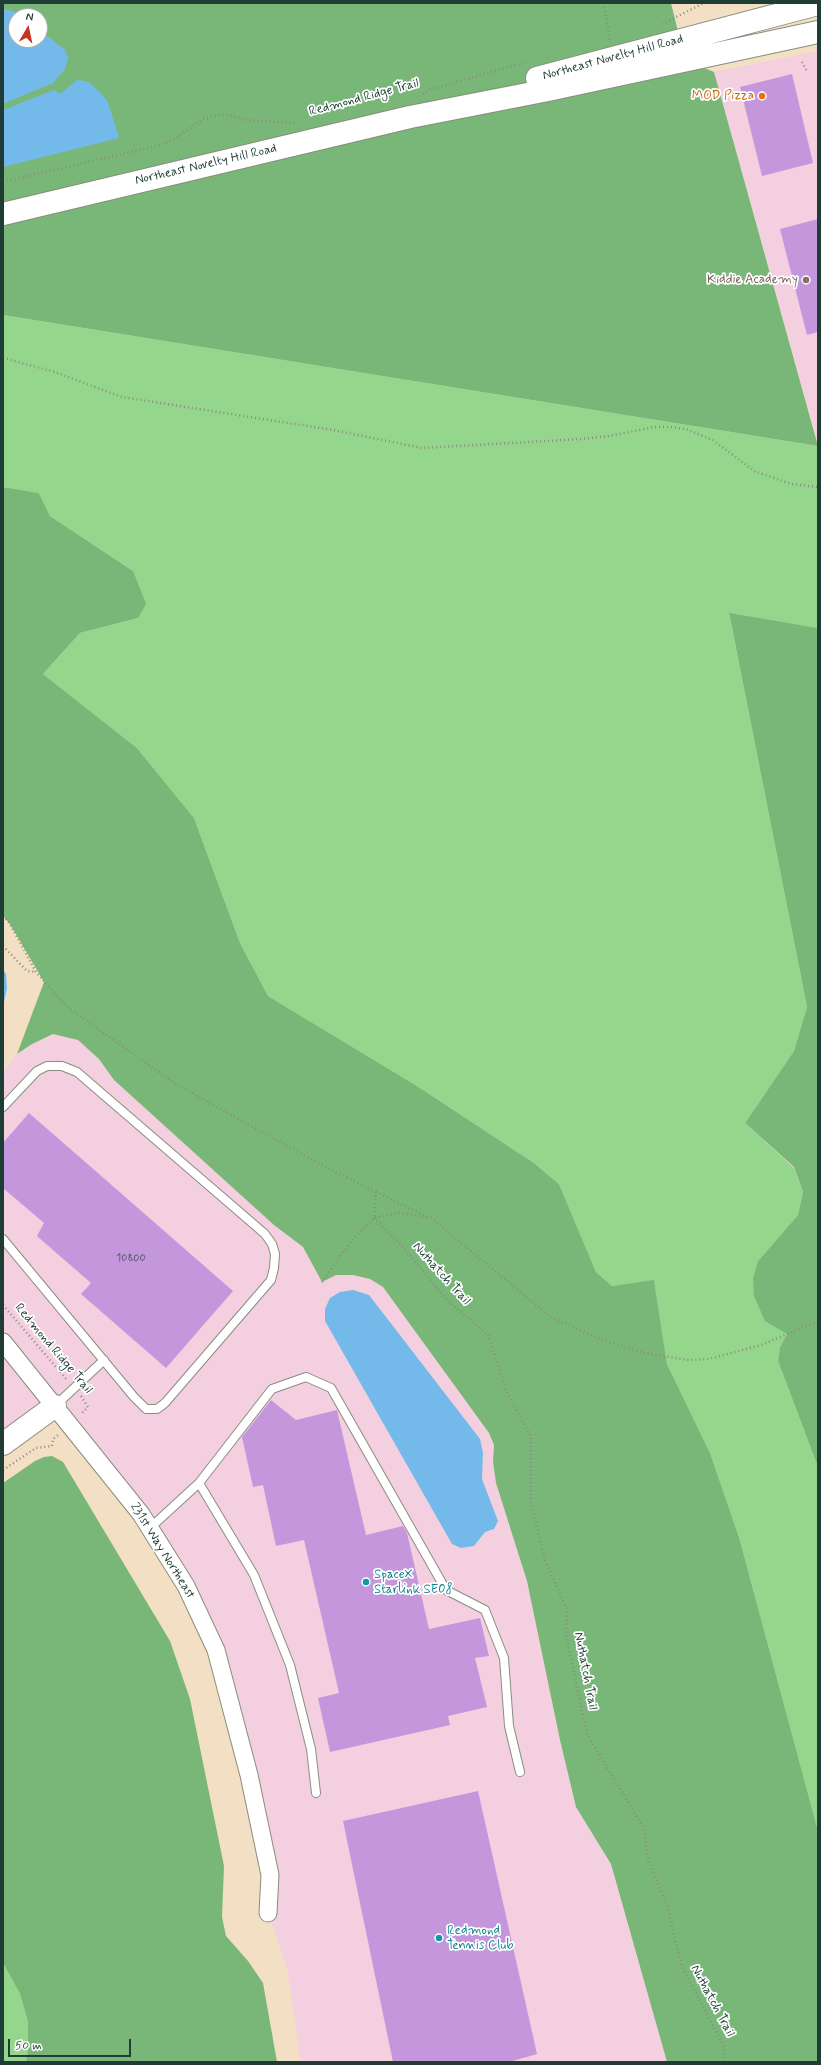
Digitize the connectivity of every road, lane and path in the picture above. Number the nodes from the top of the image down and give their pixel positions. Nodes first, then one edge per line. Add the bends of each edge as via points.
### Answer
1 (604, 3) edge
2 (704, 3) edge
3 (818, 4) edge
4 (657, 26) dead end
5 (818, 32) edge
6 (610, 40) junction
7 (614, 40) dead end
8 (602, 42) dead end
9 (528, 61) dead end
10 (802, 62) dead end
11 (807, 71) dead end
12 (415, 96) dead end
13 (410, 117) junction
14 (299, 123) dead end
15 (3, 182) edge
16 (3, 214) edge
17 (3, 358) edge
18 (818, 487) edge
19 (3, 916) edge
20 (3, 946) edge
21 (36, 972) junction
22 (3, 1107) edge
23 (376, 1192) junction
24 (374, 1218) junction
25 (431, 1218) junction
26 (3, 1240) edge
27 (322, 1282) dead end
28 (3, 1305) edge
29 (818, 1321) edge
30 (3, 1342) edge
31 (104, 1360) junction
32 (74, 1388) junction
33 (55, 1406) junction
34 (88, 1407) dead end
35 (3, 1444) edge
36 (52, 1446) dead end
37 (3, 1470) edge
38 (199, 1483) junction
39 (150, 1528) junction
40 (520, 1772) dead end
41 (316, 1792) dead end
42 (268, 1913) dead end
43 (722, 2062) edge

1 - 6 path
2 - 4 path
3 - 13 main road, Northeast Novelty Hill Road via 517,84
5 - 13 main road, Northeast Novelty Hill Road
6 - 7 path
6 - 8 path
9 - 12 path, Redmond Ridge Trail
10 - 11 path
13 - 16 main road, Northeast Novelty Hill Road
14 - 15 path, Redmond Ridge Trail via 246,120 218,115 203,119 173,140 160,145
17 - 18 path via 55,372 122,397 333,430 422,448 595,438 655,427 686,429 712,440 754,471 791,484
19 - 21 path
20 - 21 path via 27,971
21 - 23 path via 66,1006 174,1083 316,1162
22 - 31 lane via 37,1070 47,1066 62,1066 77,1072 264,1234 272,1244 275,1254 271,1280 165,1403 157,1409 146,1409
23 - 24 path
23 - 25 path
24 - 25 path via 399,1213
24 - 27 path via 352,1240
24 - 43 path, Nuthatch Trail via 397,1240 448,1301 488,1335 508,1395 531,1437 531,1502 546,1560 567,1610 566,1635 587,1734 644,1829 648,1858 668,1909 682,1967 725,2048
25 - 29 path via 552,1318 602,1340 644,1352 689,1360 709,1359 761,1345
26 - 31 lane
28 - 32 path, Redmond Ridge Trail
30 - 33 street, 231st Way Northeast
31 - 32 lane
32 - 33 lane
32 - 34 path, Redmond Ridge Trail
33 - 35 main road
33 - 39 street, 231st Way Northeast
36 - 37 path via 36,1448
38 - 39 lane
38 - 40 lane via 272,1389 306,1377 331,1388 446,1590 485,1610 504,1658 509,1726
38 - 41 lane via 254,1575 290,1665 311,1749
39 - 42 street, 231st Way Northeast via 186,1586 216,1650 249,1775 270,1875

